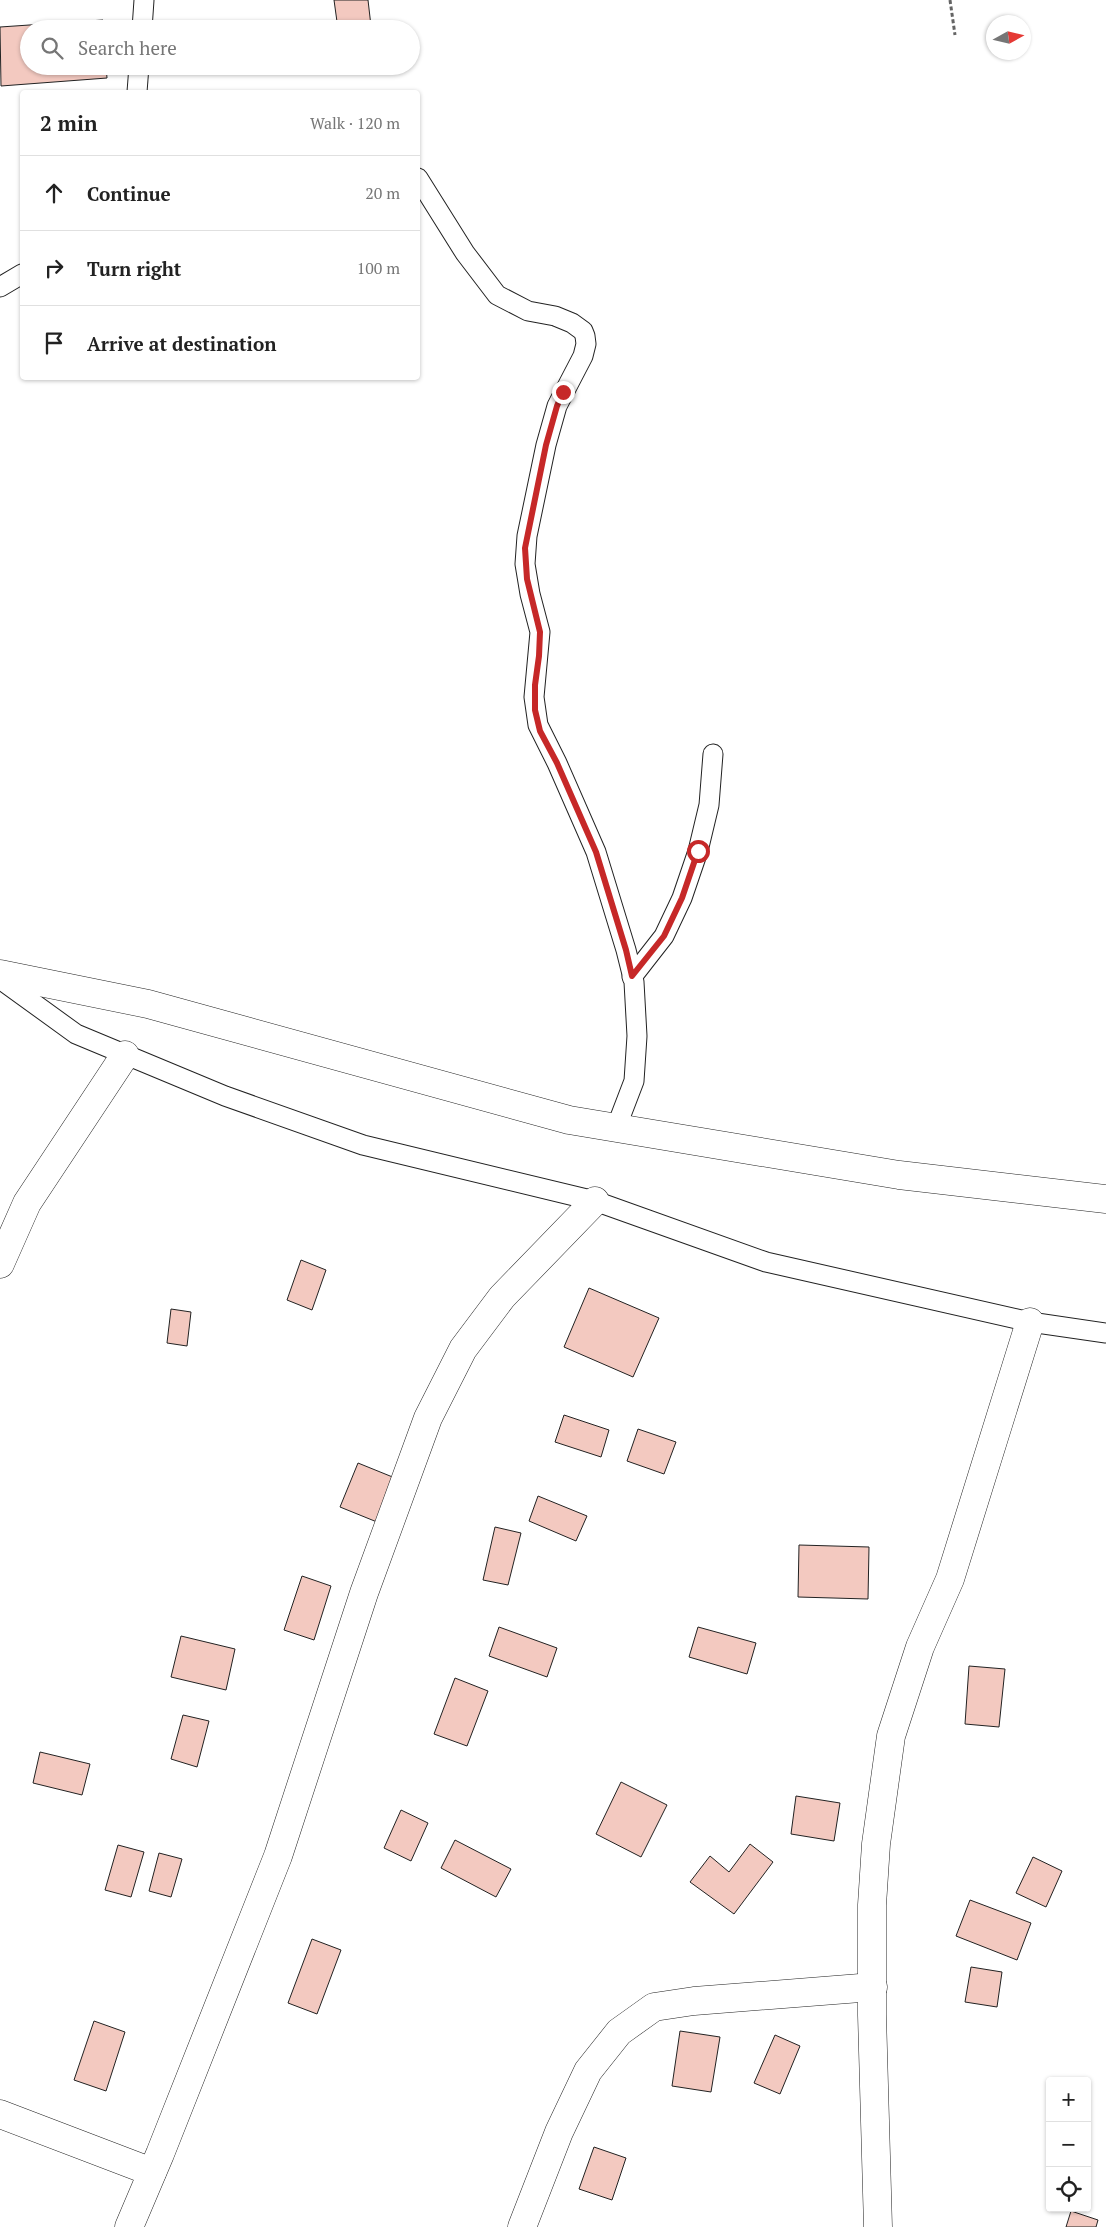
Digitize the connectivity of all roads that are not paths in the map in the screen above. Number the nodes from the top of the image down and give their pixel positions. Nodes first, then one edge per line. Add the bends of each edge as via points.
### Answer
1 (144, 0) edge
2 (143, 20) edge
3 (138, 75) edge
4 (137, 90) edge
5 (420, 181) edge
6 (20, 275) edge
7 (0, 287) edge
8 (713, 754) dead end
9 (0, 974) edge
10 (632, 976) junction
11 (0, 979) edge
12 (125, 1055) junction
13 (616, 1128) junction
14 (1106, 1199) edge
15 (595, 1201) junction
16 (0, 1264) edge
17 (1030, 1322) junction
18 (1106, 1333) edge
19 (873, 1987) junction
20 (0, 2114) edge
21 (152, 2172) junction
22 (128, 2227) edge
23 (522, 2227) edge
24 (878, 2227) edge

1 - 2 lane
3 - 4 lane
5 - 10 lane via 465,254 497,295 528,311 572,323 585,336 583,356 557,406 525,548 527,579 540,632 535,710 540,731 596,852
6 - 7 lane
8 - 10 lane via 709,805 682,898 664,936
9 - 13 street via 148,1004 569,1120
10 - 13 lane via 637,1036 634,1081
11 - 12 lane via 76,1034
12 - 15 lane via 225,1096 363,1145
12 - 16 street via 27,1204
13 - 14 street via 899,1175
15 - 17 lane via 766,1262
15 - 21 street via 502,1297 463,1349 428,1418 364,1593 278,1856
17 - 18 lane
17 - 19 street via 950,1580 920,1647 891,1736 876,1844 872,1905
19 - 23 street via 654,2007 619,2032 588,2071 559,2132
19 - 24 street
20 - 21 street
21 - 22 street

